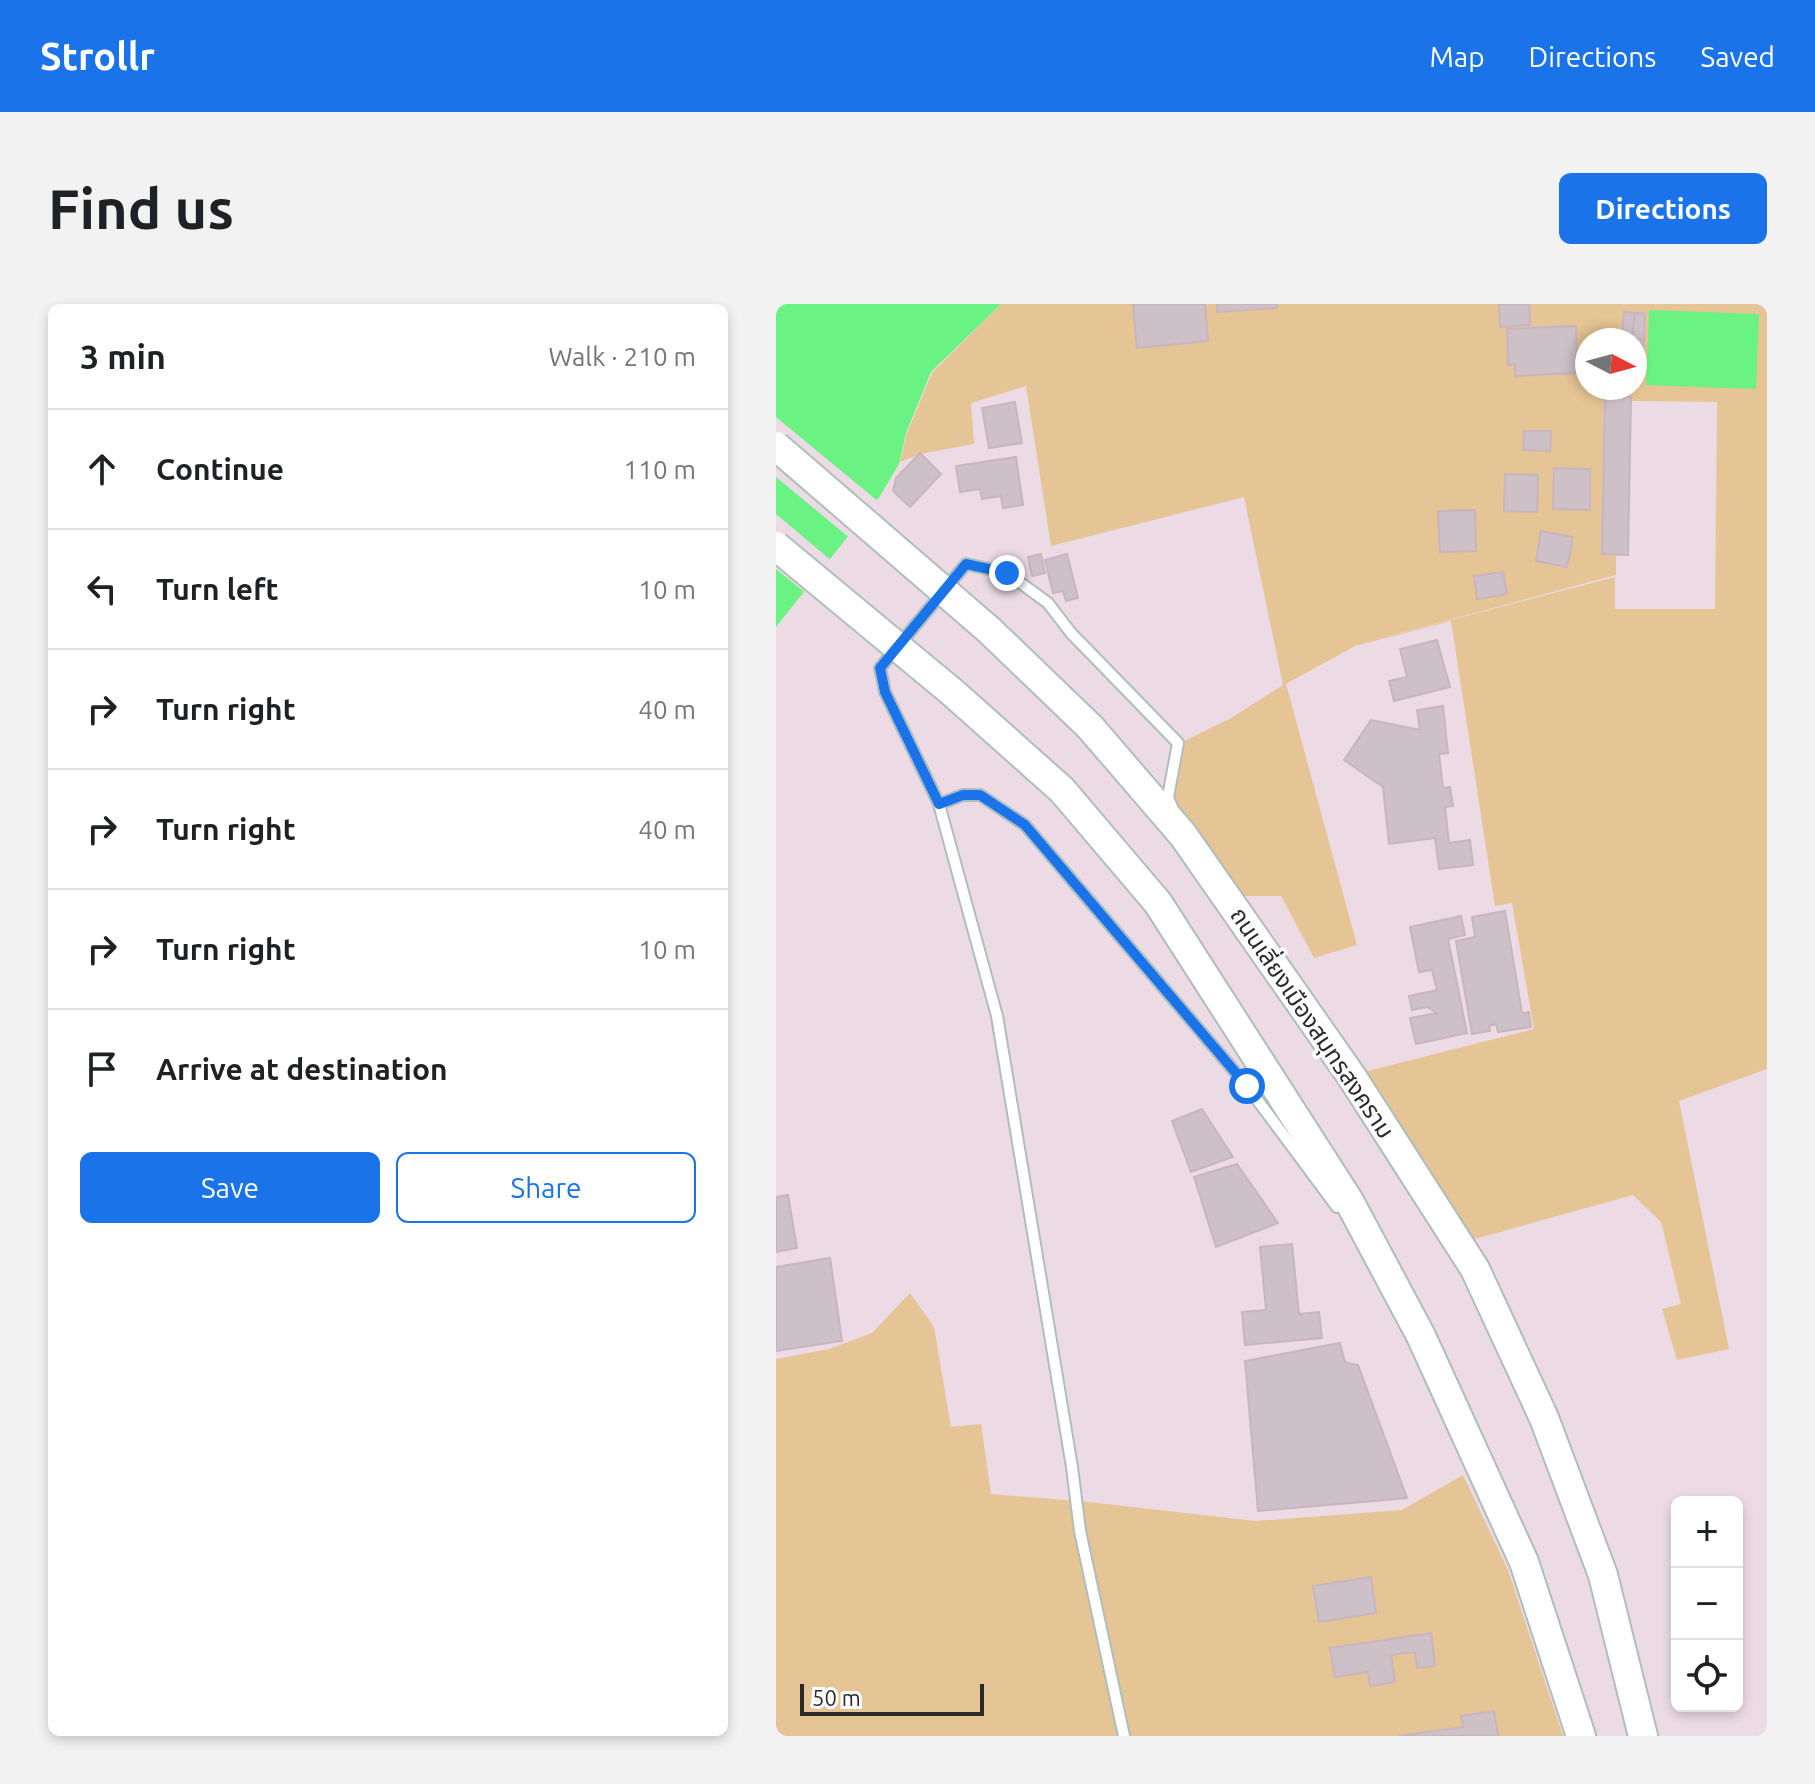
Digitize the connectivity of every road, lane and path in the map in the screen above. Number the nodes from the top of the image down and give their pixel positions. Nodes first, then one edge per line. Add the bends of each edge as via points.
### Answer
1 (776, 446) edge
2 (776, 546) edge
3 (939, 804) junction
4 (1183, 835) junction
5 (1421, 1336) junction
6 (1124, 1736) edge
7 (1581, 1736) edge
8 (1643, 1736) edge

1 - 4 main road, ถนนเลี่ยงเมืองสมุทรสงคราม, bridge via 989,630 1090,727
2 - 5 main road, bridge via 1062,790 1158,903 1349,1201
3 - 4 lane via 885,692 880,668 972,563 1007,573 1048,603 1178,743 1168,797
3 - 5 lane via 980,795 1025,825 1247,1086 1336,1206
3 - 6 lane via 997,1016 1080,1531
4 - 8 main road, ถนนเลี่ยงเมืองสมุทรสงคราม via 1352,1077 1475,1269 1544,1418 1603,1575
5 - 7 main road via 1524,1562

